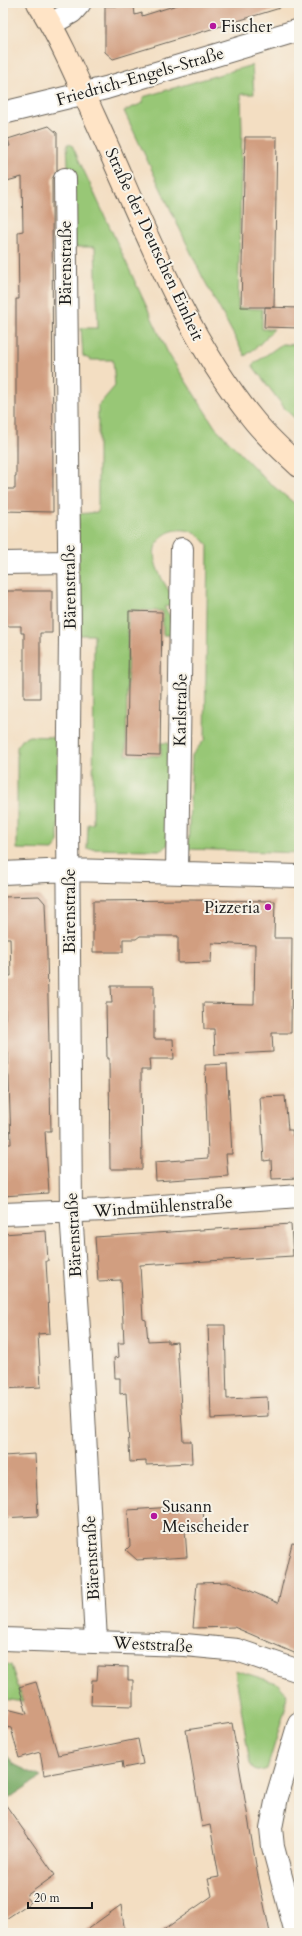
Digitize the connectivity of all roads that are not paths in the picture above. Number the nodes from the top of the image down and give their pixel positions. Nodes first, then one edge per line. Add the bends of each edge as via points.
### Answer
1 (38, 3) edge
2 (80, 3) edge
3 (51, 24) junction
4 (299, 30) edge
5 (84, 94) junction
6 (3, 113) edge
7 (65, 179) dead end
8 (299, 466) edge
9 (182, 549) dead end
10 (69, 562) junction
11 (3, 563) edge
12 (69, 870) junction
13 (178, 872) junction
14 (3, 873) edge
15 (299, 876) edge
16 (299, 1196) edge
17 (71, 1212) junction
18 (3, 1214) edge
19 (3, 1639) edge
20 (96, 1641) junction
21 (299, 1671) edge
22 (299, 1723) edge
23 (296, 1933) edge

1 - 3 street, Straße der Deutschen Einheit
2 - 3 street via 72,12
3 - 5 street, Straße der Deutschen Einheit
4 - 5 street, Friedrich-Engels-Straße
5 - 6 street, Friedrich-Engels-Straße
5 - 8 street, Straße der Deutschen Einheit via 154,249 201,343 253,419
7 - 10 street, Bärenstraße
9 - 13 street, Karlstraße
10 - 11 street
10 - 12 street, Bärenstraße
12 - 13 street
12 - 14 street
12 - 17 street, Bärenstraße
13 - 15 street
16 - 17 street, Windmühlenstraße
17 - 18 street, Windmühlenstraße
17 - 20 street, Bärenstraße
19 - 20 street, Weststraße
20 - 21 street, Weststraße via 237,1650
22 - 23 street via 277,1797 271,1828 273,1847

